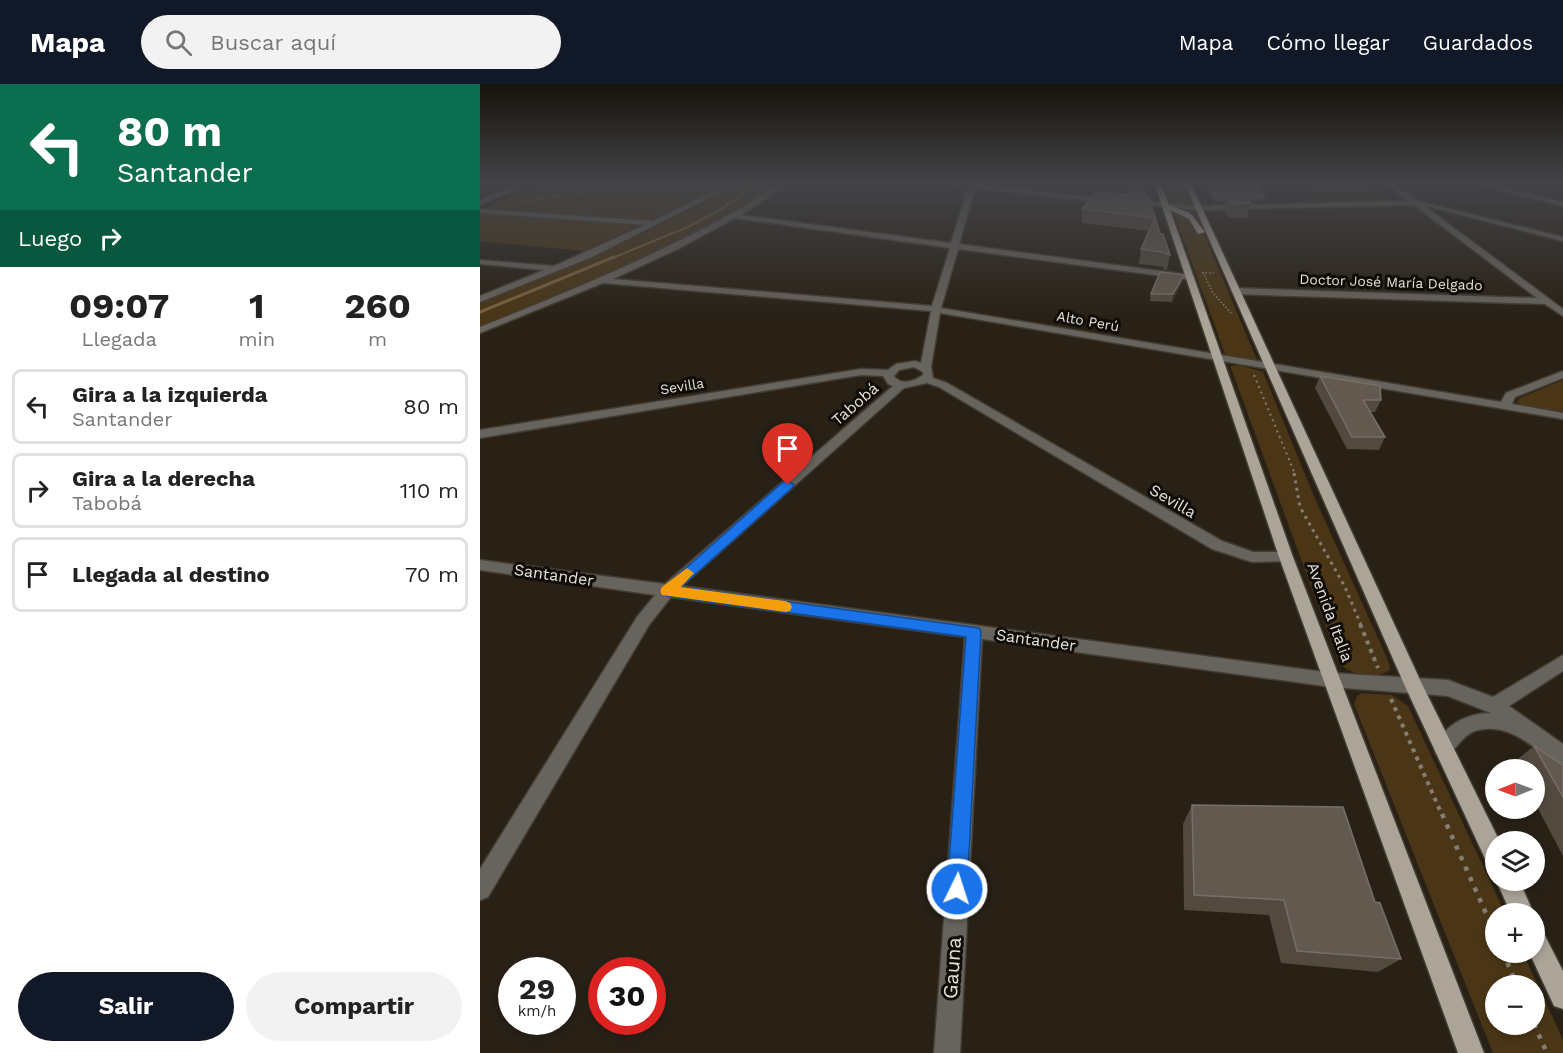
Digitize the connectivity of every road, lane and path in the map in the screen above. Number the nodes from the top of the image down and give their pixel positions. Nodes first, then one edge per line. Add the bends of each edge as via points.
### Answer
1 (646, 227) edge
2 (712, 227) edge
3 (817, 227) edge
4 (961, 227) edge
5 (1174, 227) edge
6 (1199, 227) edge
7 (1206, 227) edge
8 (1449, 227) edge
9 (1518, 227) edge
10 (1563, 239) edge
11 (956, 246) junction
12 (1215, 247) junction
13 (480, 262) edge
14 (554, 268) junction
15 (1227, 273) junction
16 (1195, 276) junction
17 (604, 281) junction
18 (1235, 291) junction
19 (1213, 293) junction
20 (480, 294) edge
21 (490, 295) junction
22 (480, 299) edge
23 (1547, 301) junction
24 (936, 309) junction
25 (1563, 313) edge
26 (1233, 316) dead end
27 (480, 330) edge
28 (928, 343) junction
29 (1217, 358) junction
30 (1252, 364) junction
31 (902, 365) junction
32 (1269, 367) junction
33 (889, 373) junction
34 (927, 373) junction
35 (1563, 374) edge
36 (901, 385) junction
37 (1504, 406) junction
38 (1563, 416) edge
39 (480, 434) edge
40 (1286, 558) junction
41 (480, 565) edge
42 (667, 591) junction
43 (974, 632) junction
44 (1563, 662) edge
45 (1330, 680) junction
46 (1384, 682) junction
47 (1413, 684) junction
48 (1495, 705) junction
49 (1518, 725) junction
50 (1443, 748) junction
51 (1563, 755) edge
52 (1485, 834) edge
53 (480, 889) edge
54 (1485, 911) edge
55 (1545, 960) edge
56 (1563, 997) edge
57 (1539, 1035) edge
58 (947, 1053) edge
59 (1471, 1053) edge
60 (1547, 1053) edge

1 - 14 street
2 - 17 street
3 - 11 street
4 - 11 street
5 - 16 main road, Avenida Italia
6 - 12 main road
7 - 12 main road
8 - 23 street
9 - 10 street
11 - 16 street
11 - 24 street
12 - 15 main road
13 - 14 street
14 - 21 street
15 - 16 path
15 - 18 main road
16 - 19 path
16 - 19 path
16 - 29 main road, Avenida Italia
17 - 24 street, Alto Perú
17 - 27 street
18 - 23 street, Doctor José María Delgado
18 - 32 main road
19 - 26 path
20 - 21 street
21 - 22 street
23 - 25 street
24 - 28 street
24 - 29 street, Alto Perú
28 - 31 street, Tabobá
28 - 34 street
29 - 30 street, Alto Perú
29 - 40 main road, Avenida Italia
30 - 32 street, Alto Perú
30 - 46 path via 1294,471 1300,507 1345,587
31 - 33 street, Tabobá
31 - 34 street via 915,364
32 - 37 street, Alto Perú
32 - 47 main road
33 - 36 street, Tabobá via 892,382
33 - 39 street, Sevilla via 861,372
34 - 36 street, Tabobá via 919,383
34 - 40 street, Sevilla via 1216,545 1252,557
35 - 37 street via 1510,396
36 - 42 street, Tabobá
37 - 38 street, Alto Perú
40 - 45 main road, Avenida Italia
41 - 42 street, Santander
42 - 43 street, Santander
42 - 53 street, Tabobá via 644,621
43 - 45 street, Santander
43 - 58 street, Gauna
44 - 48 street
45 - 46 street, Santander
45 - 59 main road, Avenida Italia
46 - 47 street, Santander
46 - 54 path
47 - 48 street, Santander via 1448,688
47 - 50 main road
48 - 49 street
49 - 50 street via 1502,721 1463,727 1451,735
49 - 51 street
50 - 52 main road
55 - 56 main road
57 - 60 path

